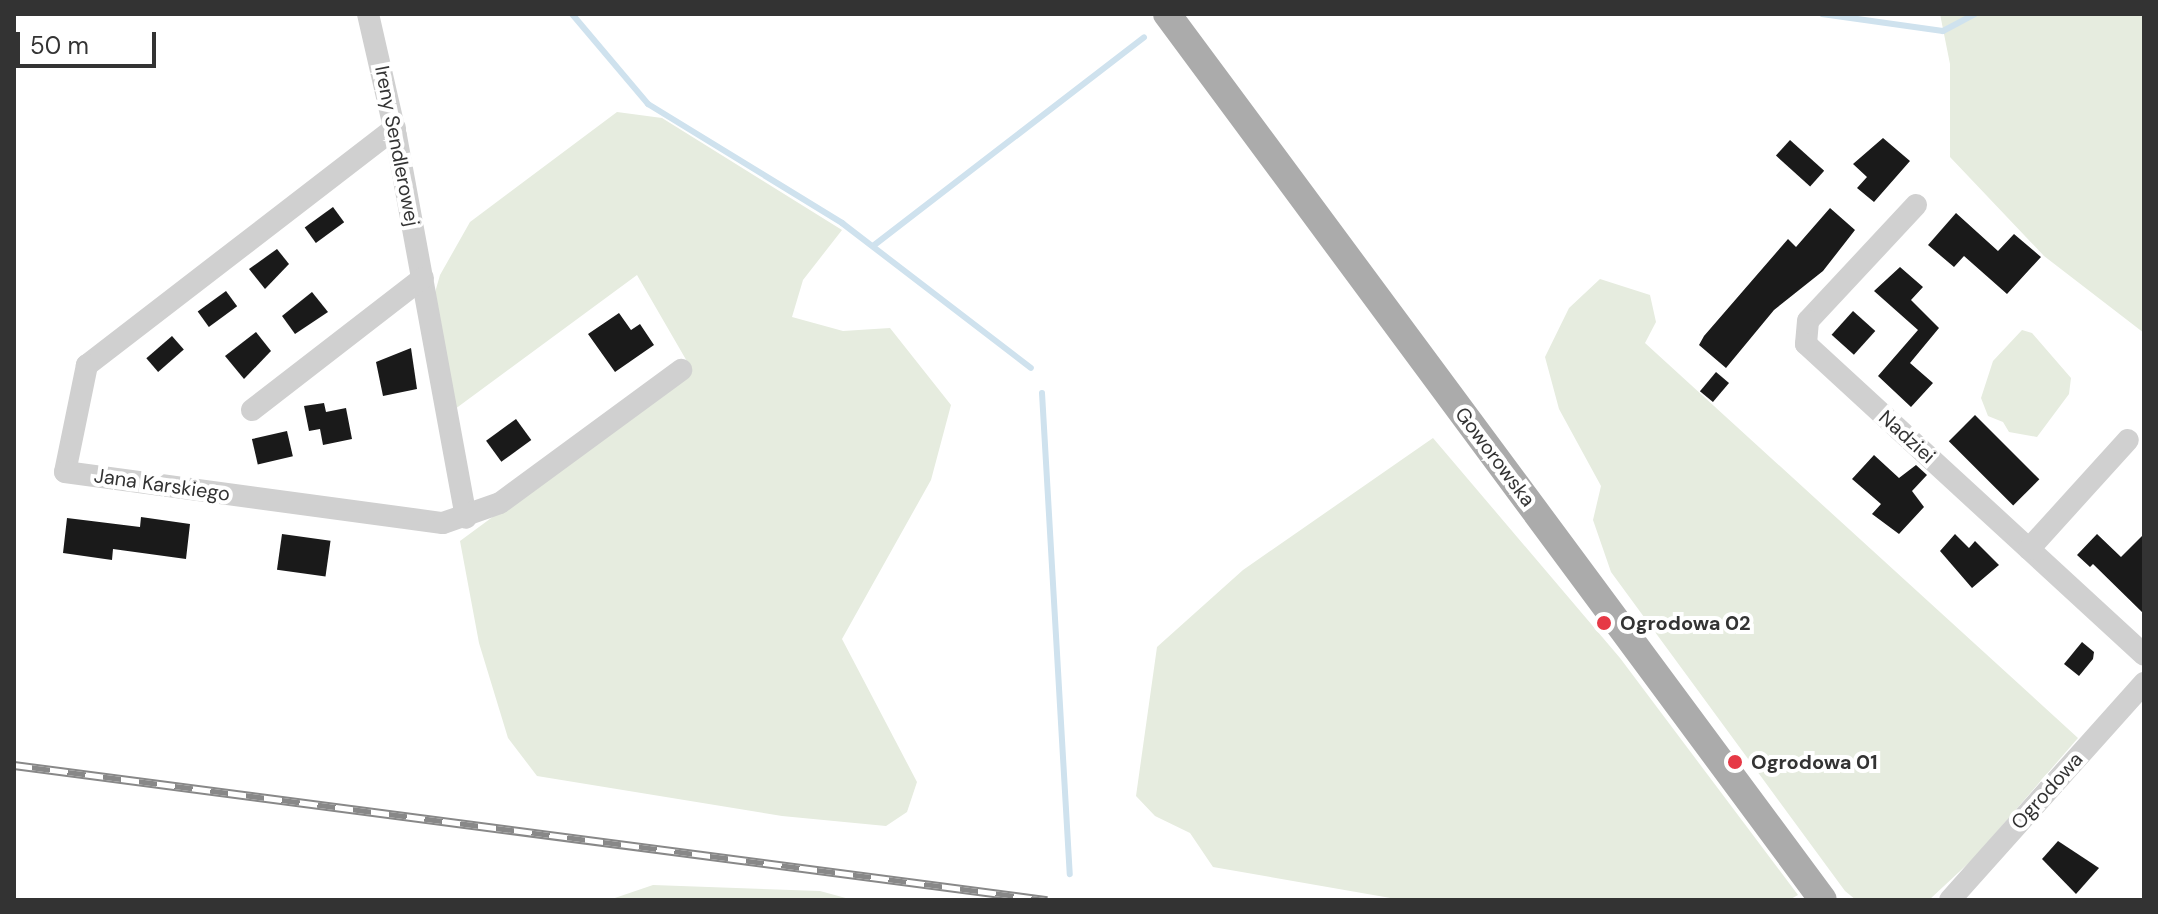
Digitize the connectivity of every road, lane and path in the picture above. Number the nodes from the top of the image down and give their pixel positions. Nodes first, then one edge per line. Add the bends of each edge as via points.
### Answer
1 (368, 14) edge
2 (1167, 14) edge
3 (395, 128) junction
4 (1916, 205) dead end
5 (423, 278) junction
6 (681, 370) dead end
7 (252, 410) dead end
8 (2128, 440) dead end
9 (466, 518) junction
10 (2029, 549) junction
11 (2144, 655) edge
12 (2144, 683) edge
13 (1823, 900) edge
14 (1950, 900) edge

1 - 3 street, Ireny Sendlerowej
2 - 13 main road, Goworowska
3 - 5 street, Ireny Sendlerowej
3 - 9 street, Jana Karskiego via 87,365 65,472 443,523
4 - 10 street, Nadziei via 1808,321 1806,344
5 - 7 street
5 - 9 street, Ireny Sendlerowej
6 - 9 street via 500,503
8 - 10 street
10 - 11 street, Nadziei
12 - 14 street, Ogrodowa

